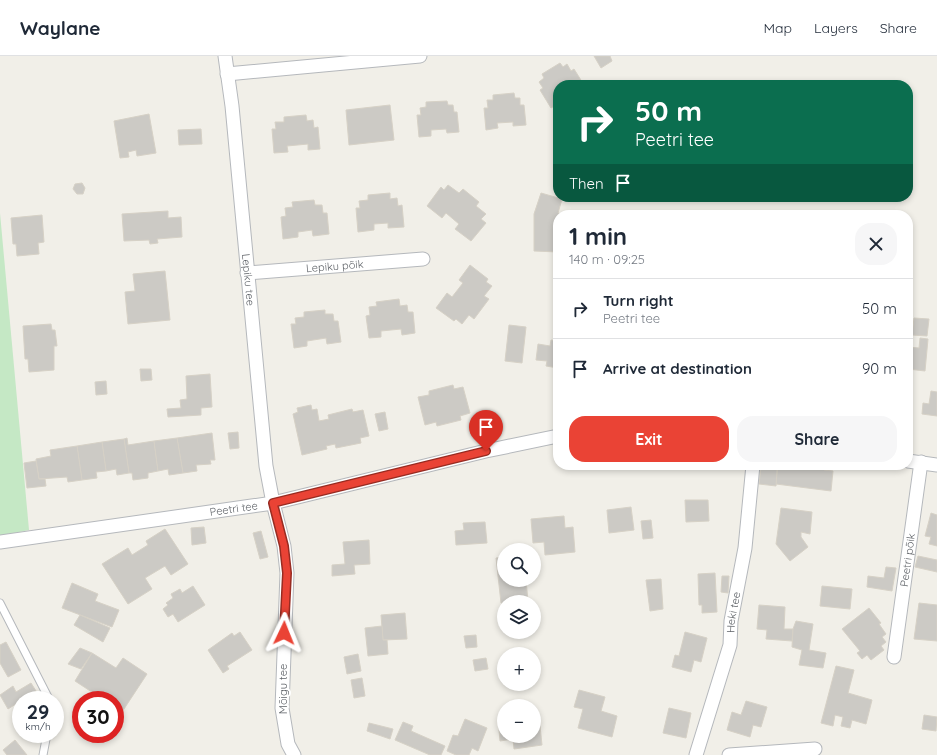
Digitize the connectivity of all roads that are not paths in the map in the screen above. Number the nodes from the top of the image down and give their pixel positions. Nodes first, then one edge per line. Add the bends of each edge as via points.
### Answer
1 (225, 56) edge
2 (420, 56) edge
3 (227, 74) junction
4 (423, 259) dead end
5 (247, 273) junction
6 (553, 437) edge
7 (914, 462) edge
8 (937, 465) edge
9 (753, 470) edge
10 (273, 503) junction
11 (0, 542) edge
12 (0, 603) edge
13 (894, 656) dead end
14 (44, 691) edge
15 (45, 743) edge
16 (815, 749) dead end
17 (43, 755) edge
18 (294, 755) edge
19 (696, 755) edge
20 (729, 755) edge

1 - 3 street, Lepiku tee
2 - 3 street
3 - 5 street, Lepiku tee
4 - 5 street, Lepiku põik
5 - 10 street, Lepiku tee via 266,466
6 - 10 street, Peetri tee
7 - 8 street
7 - 13 street, Peetri põik
9 - 19 street, Heki tee via 745,548 731,621 730,645
10 - 11 street, Peetri tee
10 - 18 street, Mõigu tee via 284,546 287,573 282,708 288,744
12 - 14 lane
15 - 17 lane
16 - 20 street

